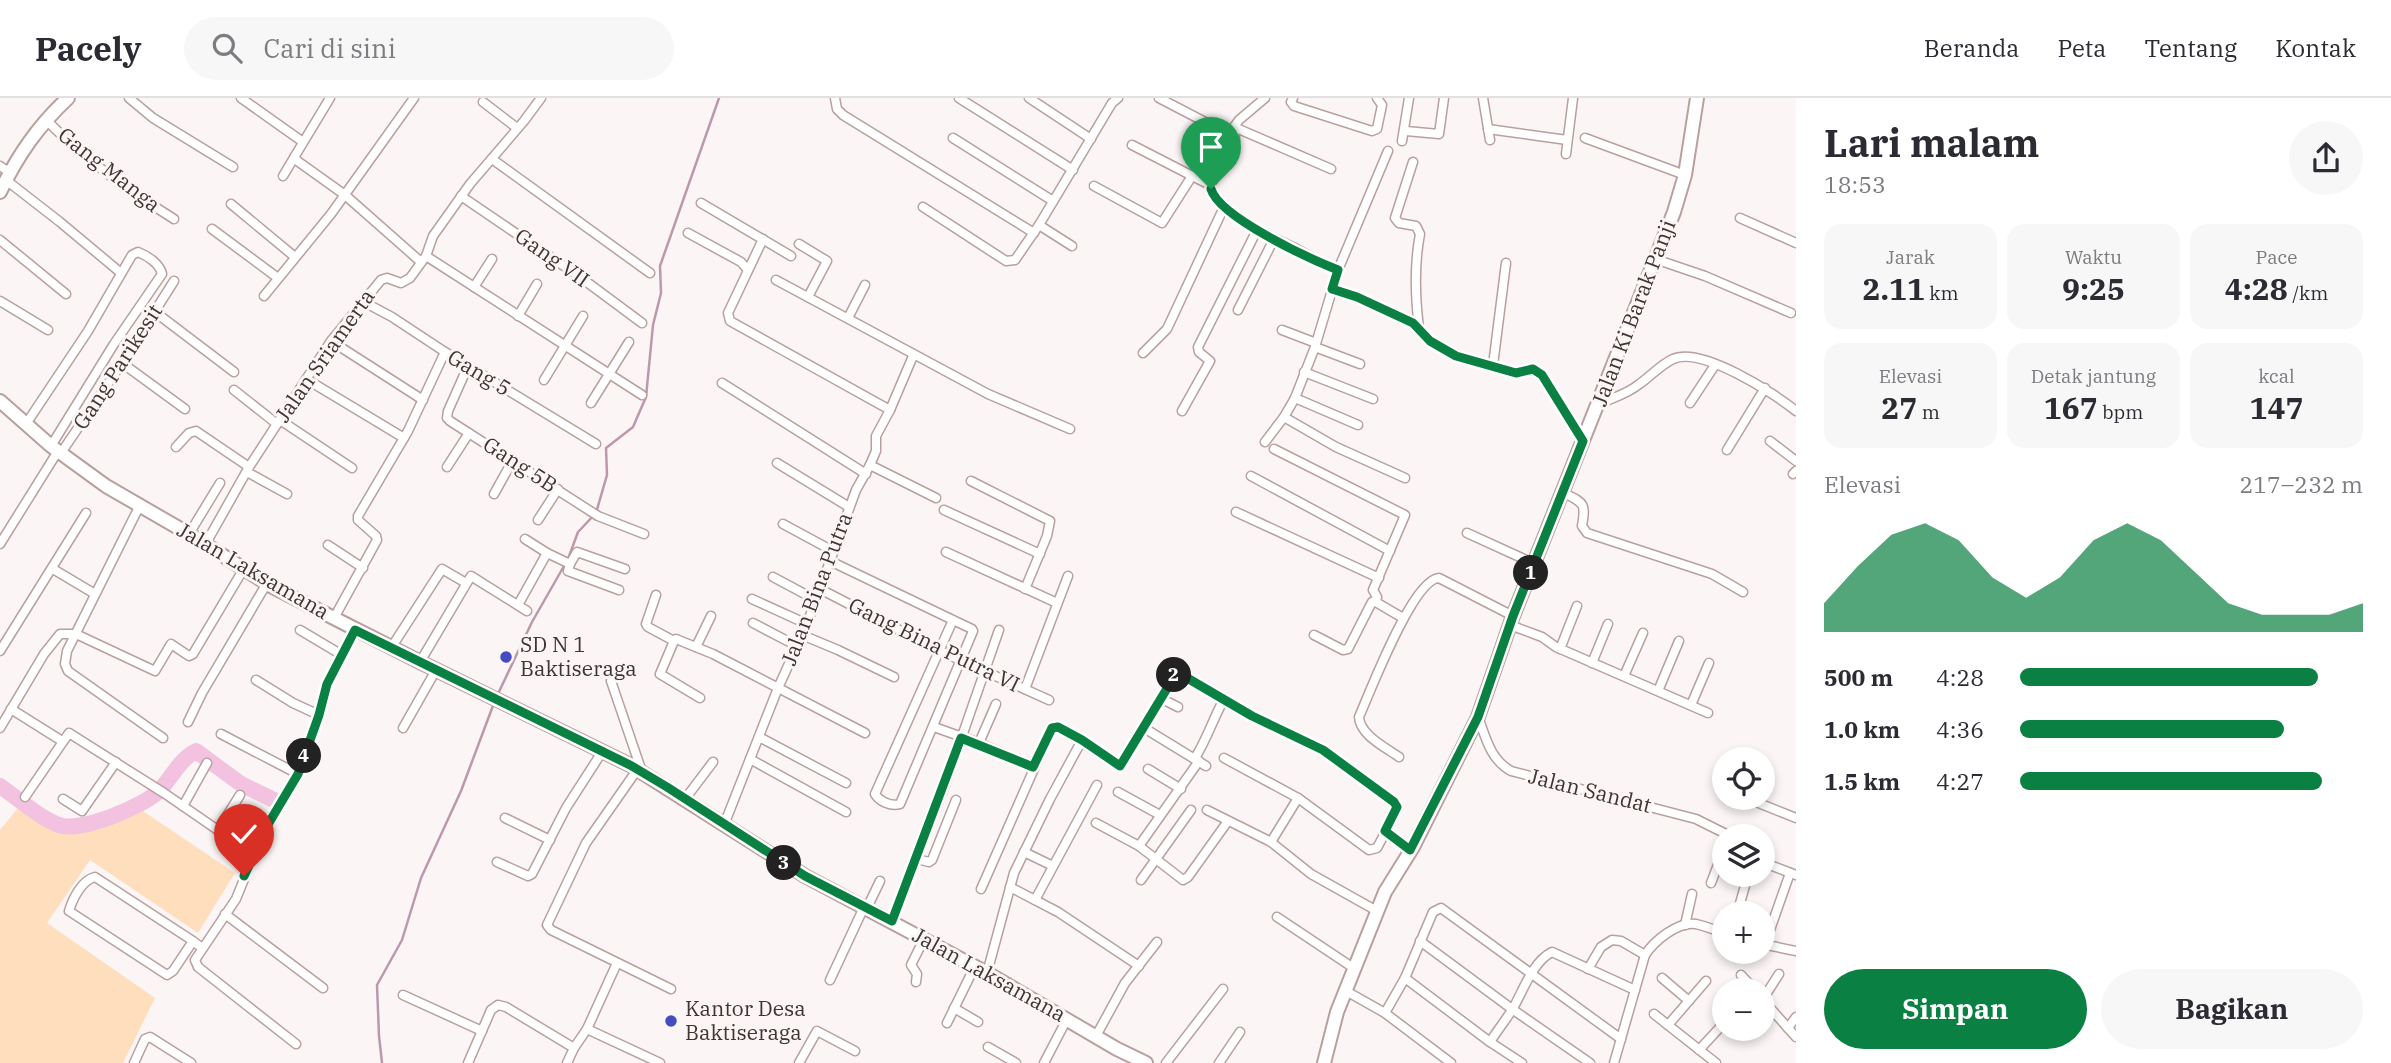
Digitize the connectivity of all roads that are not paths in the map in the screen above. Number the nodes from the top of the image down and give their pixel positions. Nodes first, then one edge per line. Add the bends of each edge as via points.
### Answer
1 (68, 98) edge
2 (130, 98) edge
3 (241, 98) edge
4 (330, 98) edge
5 (414, 98) edge
6 (541, 98) edge
7 (835, 98) edge
8 (959, 98) edge
9 (1029, 98) edge
10 (1104, 98) edge
11 (1159, 98) edge
12 (1265, 98) edge
13 (1293, 98) edge
14 (1377, 98) edge
15 (1409, 98) edge
16 (1444, 98) edge
17 (1483, 98) edge
18 (1573, 98) edge
19 (1697, 98) edge
20 (1115, 101) edge
21 (483, 102) dead end
22 (45, 119) junction
23 (517, 128) junction
24 (1234, 128) junction
25 (1488, 129) junction
26 (1406, 131) junction
27 (1234, 137) junction
28 (953, 138) dead end
29 (1585, 138) dead end
30 (1091, 139) junction
31 (1490, 140) dead end
32 (1567, 140) junction
33 (1402, 141) dead end
34 (303, 142) junction
35 (1132, 145) dead end
36 (1388, 151) dead end
37 (1566, 154) dead end
38 (295, 156) junction
39 (492, 159) junction
40 (1413, 162) dead end
41 (233, 167) dead end
42 (1331, 169) dead end
43 (1073, 170) junction
44 (1685, 175) junction
45 (283, 176) dead end
46 (1192, 176) junction
47 (4, 177) edge
48 (1210, 185) junction
49 (1094, 186) dead end
50 (345, 195) junction
51 (461, 196) junction
52 (1053, 201) junction
53 (701, 203) dead end
54 (231, 204) dead end
55 (923, 207) dead end
56 (1224, 207) junction
57 (1740, 218) dead end
58 (174, 219) dead end
59 (1039, 225) junction
60 (212, 229) dead end
61 (1258, 230) junction
62 (688, 233) dead end
63 (1034, 233) junction
64 (763, 239) junction
65 (1274, 239) junction
66 (0, 240) edge
67 (1796, 243) edge
68 (799, 244) dead end
69 (1072, 246) dead end
70 (791, 256) dead end
71 (295, 257) junction
72 (423, 259) junction
73 (492, 259) dead end
74 (1655, 259) junction
75 (1506, 263) dead end
76 (747, 269) junction
77 (1338, 270) junction
78 (121, 273) junction
79 (650, 273) dead end
80 (278, 278) junction
81 (776, 280) dead end
82 (174, 281) dead end
83 (537, 285) dead end
84 (865, 285) dead end
85 (474, 288) junction
86 (1332, 289) junction
87 (66, 294) dead end
88 (264, 296) dead end
89 (808, 297) junction
90 (0, 301) edge
91 (362, 301) junction
92 (1238, 310) dead end
93 (155, 312) junction
94 (1791, 313) dead end
95 (518, 316) junction
96 (583, 316) dead end
97 (848, 318) junction
98 (642, 323) dead end
99 (1419, 328) junction
100 (48, 330) dead end
101 (1282, 330) dead end
102 (331, 341) junction
103 (629, 342) dead end
104 (565, 345) junction
105 (1315, 345) junction
106 (445, 352) junction
107 (1143, 353) dead end
108 (913, 356) junction
109 (122, 363) junction
110 (1360, 364) dead end
111 (1493, 365) junction
112 (1715, 365) junction
113 (468, 366) junction
114 (234, 372) dead end
115 (1304, 372) junction
116 (609, 374) junction
117 (306, 379) junction
118 (544, 380) dead end
119 (722, 383) dead end
120 (1765, 388) junction
121 (234, 390) dead end
122 (642, 395) dead end
123 (1295, 397) junction
124 (1373, 399) dead end
125 (423, 400) junction
126 (0, 401) edge
127 (591, 403) dead end
128 (1690, 403) dead end
129 (1599, 404) junction
130 (185, 409) dead end
131 (890, 410) junction
132 (1182, 411) dead end
133 (1796, 411) edge
134 (1284, 418) junction
135 (279, 422) junction
136 (26, 424) junction
137 (1358, 425) dead end
138 (1070, 429) dead end
139 (469, 433) junction
140 (404, 439) junction
141 (1583, 441) junction
142 (1770, 441) dead end
143 (1265, 442) dead end
144 (596, 444) dead end
145 (176, 447) dead end
146 (1274, 449) dead end
147 (57, 450) junction
148 (1727, 450) dead end
149 (513, 460) junction
150 (1796, 461) edge
151 (777, 463) dead end
152 (447, 467) dead end
153 (352, 468) dead end
154 (248, 470) junction
155 (868, 470) junction
156 (1251, 476) dead end
157 (1405, 478) dead end
158 (971, 481) dead end
159 (220, 483) dead end
160 (558, 488) junction
161 (1564, 493) junction
162 (287, 494) dead end
163 (494, 494) dead end
164 (936, 498) dead end
165 (140, 505) junction
166 (849, 507) junction
167 (944, 510) dead end
168 (1236, 512) dead end
169 (86, 513) dead end
170 (538, 520) dead end
171 (783, 524) dead end
172 (1468, 533) dead end
173 (189, 534) junction
174 (644, 534) dead end
175 (525, 539) dead end
176 (0, 544) edge
177 (205, 545) junction
178 (328, 545) dead end
179 (833, 551) junction
180 (1390, 551) junction
181 (946, 552) dead end
182 (547, 553) junction
183 (1040, 554) junction
184 (830, 561) junction
185 (570, 564) junction
186 (1535, 564) junction
187 (363, 568) junction
188 (53, 569) junction
189 (625, 569) dead end
190 (243, 570) junction
191 (773, 576) dead end
192 (1068, 576) dead end
193 (1379, 578) junction
194 (267, 583) junction
195 (466, 583) junction
196 (820, 589) junction
197 (1026, 589) junction
198 (619, 590) dead end
199 (1743, 592) dead end
200 (95, 594) junction
201 (656, 595) dead end
202 (752, 599) dead end
203 (816, 600) junction
204 (1376, 602) junction
205 (1057, 603) junction
206 (518, 605) junction
207 (1577, 606) dead end
208 (527, 611) dead end
209 (711, 616) dead end
210 (334, 618) junction
211 (1404, 618) junction
212 (953, 620) junction
213 (1512, 621) junction
214 (753, 623) dead end
215 (807, 624) junction
216 (1608, 624) dead end
217 (999, 629) dead end
218 (300, 630) dead end
219 (355, 630) junction
220 (1643, 633) dead end
221 (76, 634) junction
222 (802, 635) junction
223 (1314, 635) dead end
224 (674, 641) junction
225 (1679, 641) dead end
226 (797, 646) junction
227 (696, 647) junction
228 (391, 648) junction
229 (1560, 649) junction
230 (0, 651) edge
231 (940, 651) junction
232 (342, 655) junction
233 (961, 661) junction
234 (419, 662) junction
235 (1592, 663) junction
236 (1709, 663) dead end
237 (436, 670) junction
238 (986, 671) junction
239 (622, 675) dead end
240 (1623, 676) junction
241 (894, 677) dead end
242 (256, 680) dead end
243 (778, 688) junction
244 (1025, 690) junction
245 (1658, 691) junction
246 (700, 698) dead end
247 (1163, 699) junction
248 (1224, 699) junction
249 (1049, 700) dead end
250 (996, 704) dead end
251 (1690, 705) junction
252 (1178, 707) dead end
253 (11, 709) junction
254 (1708, 713) dead end
255 (319, 715) junction
256 (1478, 717) junction
257 (188, 722) dead end
258 (934, 727) junction
259 (0, 728) edge
260 (403, 728) dead end
261 (1144, 728) junction
262 (865, 733) dead end
263 (221, 734) dead end
264 (759, 737) junction
265 (163, 738) dead end
266 (961, 738) junction
267 (1082, 740) junction
268 (62, 741) junction
269 (979, 743) junction
270 (602, 752) junction
271 (1399, 757) dead end
272 (1224, 758) dead end
273 (750, 759) junction
274 (116, 762) junction
275 (713, 762) dead end
276 (1200, 762) junction
277 (207, 763) dead end
278 (1033, 767) junction
279 (1148, 769) dead end
280 (640, 771) junction
281 (298, 774) junction
282 (846, 783) dead end
283 (1097, 785) dead end
284 (1181, 789) junction
285 (1118, 792) dead end
286 (240, 795) dead end
287 (25, 797) dead end
288 (1298, 798) junction
289 (63, 799) dead end
290 (685, 799) junction
291 (956, 800) dead end
292 (183, 806) junction
293 (1775, 809) edge
294 (1191, 810) dead end
295 (1207, 810) dead end
296 (846, 812) dead end
297 (1160, 816) junction
298 (505, 818) dead end
299 (1796, 818) edge
300 (1228, 821) junction
301 (1096, 823) dead end
302 (724, 825) junction
303 (1712, 827) edge
304 (218, 830) junction
305 (1385, 831) junction
306 (550, 840) junction
307 (1271, 842) junction
308 (1139, 846) junction
309 (1410, 850) junction
310 (1024, 852) junction
311 (251, 853) junction
312 (917, 859) junction
313 (1155, 860) junction
314 (497, 862) dead end
315 (1053, 866) junction
316 (1775, 867) edge
317 (1793, 874) edge
318 (1140, 880) dead end
319 (880, 881) dead end
320 (1010, 887) junction
321 (981, 889) dead end
322 (1692, 894) dead end
323 (1035, 900) junction
324 (866, 907) junction
325 (1377, 911) junction
326 (225, 914) junction
327 (1775, 916) edge
328 (1277, 917) dead end
329 (892, 921) junction
330 (1685, 925) junction
331 (1712, 929) edge
332 (924, 939) junction
333 (193, 941) junction
334 (1420, 941) junction
335 (1157, 943) dead end
336 (1775, 947) edge
337 (202, 948) junction
338 (1796, 951) edge
339 (1645, 955) junction
340 (617, 963) junction
341 (1139, 965) junction
342 (975, 966) junction
343 (1588, 969) junction
344 (1355, 970) junction
345 (987, 972) junction
346 (1531, 974) junction
347 (1779, 974) dead end
348 (1741, 975) dead end
349 (1405, 978) junction
350 (1662, 978) dead end
351 (1744, 978) edge
352 (830, 979) dead end
353 (1775, 980) edge
354 (1706, 981) dead end
355 (916, 982) dead end
356 (323, 988) dead end
357 (671, 989) dead end
358 (1223, 989) dead end
359 (1635, 990) junction
360 (1346, 991) junction
361 (403, 995) dead end
362 (1689, 1001) junction
363 (954, 1008) junction
364 (1512, 1009) junction
365 (1385, 1013) junction
366 (1654, 1014) dead end
367 (1775, 1014) edge
368 (1796, 1017) edge
369 (1067, 1019) junction
370 (978, 1022) dead end
371 (947, 1023) dead end
372 (1668, 1026) junction
373 (1788, 1028) junction
374 (587, 1029) junction
375 (482, 1031) junction
376 (1240, 1032) dead end
377 (1096, 1036) junction
378 (1712, 1036) edge
379 (1796, 1037) edge
380 (1621, 1039) junction
381 (1490, 1042) junction
382 (296, 1044) dead end
383 (988, 1047) dead end
384 (574, 1048) junction
385 (1699, 1050) junction
386 (855, 1052) dead end
387 (1141, 1062) edge
388 (134, 1063) edge
389 (191, 1063) edge
390 (468, 1063) edge
391 (567, 1063) edge
392 (660, 1063) edge
393 (799, 1063) edge
394 (1016, 1063) edge
395 (1044, 1063) edge
396 (1167, 1063) edge
397 (1219, 1063) edge
398 (1324, 1063) edge
399 (1451, 1063) edge
400 (1522, 1063) edge
401 (1590, 1063) edge
402 (1614, 1063) edge
403 (1716, 1063) edge

1 - 22 main road
2 - 41 street via 153,118
3 - 34 street
4 - 34 street
5 - 50 street
6 - 23 street, Jalan Sriamerta
7 - 63 street via 843,114
8 - 43 street
9 - 30 street
10 - 20 street
11 - 27 street
12 - 24 street
13 - 14 street via 1294,106 1373,131 1382,104
15 - 26 street
16 - 26 street via 1439,134
17 - 25 street
18 - 32 street
19 - 44 main road, Jalan Ki Barak Panji
20 - 30 street
21 - 23 street
22 - 47 main road
22 - 58 street, Gang Manga via 124,187
23 - 39 street, Jalan Sriamerta
24 - 27 street
24 - 42 street
25 - 31 street
25 - 32 street
26 - 33 street
27 - 48 street via 1229,156
28 - 52 street
29 - 44 street
30 - 43 street
32 - 37 street
34 - 38 street
35 - 46 street
36 - 77 street
38 - 45 street
38 - 50 street
39 - 51 street, Jalan Sriamerta
39 - 79 street
40 - 99 street via 1395,218 1416,226 1420,234 1415,285
43 - 52 street
44 - 74 main road, Jalan Ki Barak Panji
46 - 48 street
46 - 49 street via 1162,223
47 - 78 street
48 - 56 street
50 - 71 street
50 - 72 street
51 - 72 street, Jalan Sriamerta
51 - 98 street, Gang VII
52 - 59 street
53 - 64 street
54 - 71 street
55 - 63 street via 1006,261 1015,260
56 - 61 street
56 - 107 street via 1167,329
57 - 67 street
59 - 63 street
59 - 69 street
60 - 80 street
61 - 65 street
61 - 132 street via 1198,347 1210,361
62 - 76 street
64 - 70 street
64 - 76 street
65 - 77 street
65 - 92 street
66 - 87 street
68 - 89 street via 827,261
71 - 80 street
72 - 85 street
72 - 91 street, Jalan Sriamerta via 406,281 381,280
73 - 85 street
74 - 94 street
74 - 129 main road, Jalan Ki Barak Panji
75 - 111 street
76 - 131 street via 728,313 730,321
77 - 86 street
78 - 136 street
78 - 147 street via 137,252 152,260 162,274 114,344
80 - 88 street
81 - 89 street
82 - 93 street, Gang Parikesit
83 - 95 street
84 - 97 street
85 - 95 street
86 - 99 street via 1388,310
86 - 105 street
89 - 97 street
90 - 100 street
91 - 102 street, Jalan Sriamerta
91 - 106 street, Gang 5
93 - 109 street, Gang Parikesit
93 - 114 street
95 - 104 street
96 - 104 street
97 - 108 street
99 - 111 street via 1441,349
101 - 105 street
102 - 117 street, Jalan Sriamerta
102 - 125 street
103 - 116 street
104 - 116 street
104 - 118 street
105 - 110 street
105 - 115 street
106 - 113 street, Gang 5
106 - 125 street
108 - 131 street, Jalan Bina Putra
108 - 138 street
109 - 130 street
109 - 147 street, Gang Parikesit
111 - 141 street via 1516,373 1533,369 1542,375
112 - 120 street
112 - 128 street
112 - 129 street via 1681,356 1637,386
113 - 139 street, Gang 5B via 447,418
113 - 144 street, Gang 5
115 - 123 street
115 - 124 street
116 - 122 street
116 - 127 street
117 - 135 street, Jalan Sriamerta
117 - 140 street
119 - 155 street
120 - 133 street
120 - 148 street
121 - 135 street
123 - 134 street
123 - 137 street
125 - 140 street
126 - 136 main road, Jalan Laksamana
129 - 141 main road, Jalan Ki Barak Panji
131 - 155 street, Jalan Bina Putra via 876,436
134 - 143 street
134 - 157 street
135 - 153 street
135 - 154 street, Jalan Sriamerta
136 - 147 main road, Jalan Laksamana
139 - 149 street, Gang 5B
139 - 152 street
140 - 187 street via 358,516 377,537
141 - 161 main road, Jalan Ki Barak Panji
142 - 150 street
145 - 154 street via 196,431
146 - 180 street via 1405,515
147 - 165 main road, Jalan Laksamana
147 - 176 street
149 - 160 street, Gang 5B
149 - 163 street
151 - 166 street
154 - 162 street
154 - 177 street, Jalan Sriamerta
155 - 164 street
155 - 166 street, Jalan Bina Putra
156 - 180 street
158 - 183 street via 1050,521
159 - 173 street
160 - 170 street
160 - 174 street, Gang 5B via 595,514
161 - 186 main road, Jalan Ki Barak Panji
161 - 199 street via 1583,504 1581,526 1587,533 1712,574
165 - 173 main road, Jalan Laksamana
165 - 200 street
166 - 179 street, Jalan Bina Putra
167 - 183 street
168 - 193 street
169 - 188 street
171 - 179 street
172 - 186 street
173 - 177 main road, Jalan Laksamana
175 - 182 street
177 - 190 main road, Jalan Laksamana
178 - 187 street
179 - 184 street, Jalan Bina Putra
180 - 193 street
181 - 197 street
182 - 185 street
182 - 206 street
183 - 197 street
184 - 196 street, Jalan Bina Putra
184 - 212 street
185 - 189 street via 577,552
185 - 198 street via 568,571
186 - 213 main road, Jalan Ki Barak Panji
187 - 210 street
188 - 200 street
188 - 230 street
190 - 194 main road, Jalan Laksamana
190 - 221 street via 194,654 189,656 171,644 155,671
191 - 203 street
192 - 205 street
193 - 204 street via 1373,590
194 - 210 main road, Jalan Laksamana
194 - 257 street
195 - 206 street via 473,576
195 - 228 street via 443,569
195 - 234 street
196 - 203 street, Jalan Bina Putra
196 - 231 street, Gang Bina Putra VI
197 - 205 street
200 - 221 street
201 - 224 street via 646,624
202 - 215 street
203 - 215 street, Jalan Bina Putra
204 - 211 street
204 - 223 street via 1346,650
205 - 244 street
206 - 208 street
207 - 229 street
209 - 227 street
210 - 219 main road, Jalan Laksamana
211 - 213 street via 1426,582 1438,578
211 - 271 street via 1359,717 1366,732
212 - 231 street
212 - 233 street via 973,631
213 - 229 street
213 - 256 main road, Jalan Ki Barak Panji
214 - 226 street
215 - 222 street, Jalan Bina Putra
216 - 235 street
217 - 238 street
218 - 232 street
219 - 228 main road, Jalan Laksamana
219 - 232 street
220 - 240 street
221 - 253 street via 56,638
221 - 265 street via 67,651 68,671
222 - 226 street, Jalan Bina Putra
222 - 241 street
224 - 227 street
224 - 246 street via 660,674
225 - 245 street
226 - 243 street, Jalan Bina Putra
227 - 243 street
228 - 234 main road, Jalan Laksamana
229 - 235 street
231 - 233 street, Gang Bina Putra VI
231 - 258 street via 874,794 877,798 900,804
232 - 255 street via 327,684
233 - 238 street, Gang Bina Putra VI
233 - 258 street
234 - 237 main road, Jalan Laksamana
235 - 240 street
236 - 251 street
237 - 260 street
237 - 270 main road, Jalan Laksamana
238 - 244 street, Gang Bina Putra VI
238 - 266 street
239 - 280 street via 611,681
240 - 245 street
242 - 255 street
243 - 262 street
243 - 264 street, Jalan Bina Putra
244 - 249 street, Gang Bina Putra VI
245 - 251 street
247 - 248 street via 1177,672
247 - 252 street
247 - 261 street
248 - 276 street
248 - 305 street via 1323,750 1394,802 1396,812
250 - 269 street
251 - 254 street
253 - 259 street
253 - 268 street
255 - 281 street
256 - 303 street, Jalan Sandat via 1493,757 1511,771 1696,819
256 - 309 main road, Jalan Ki Barak Panji
258 - 266 street
261 - 267 street via 1118,766
261 - 276 street
263 - 281 street
264 - 273 street, Jalan Bina Putra
264 - 282 street
266 - 269 street
266 - 312 street
267 - 278 street via 1055,727
267 - 310 street
268 - 274 street via 69,733
268 - 287 street
269 - 278 street
270 - 280 main road, Jalan Laksamana
270 - 306 street
272 - 288 street
273 - 296 street
273 - 302 street, Jalan Bina Putra
274 - 289 street via 82,811
274 - 292 street
275 - 290 street
276 - 284 street
277 - 292 street
278 - 321 street
279 - 284 street
280 - 290 main road, Jalan Laksamana
280 - 340 street via 586,843 547,923 551,930
281 - 311 street
283 - 315 street
284 - 297 street
285 - 297 street
286 - 304 street
288 - 305 street via 1369,850 1377,848
288 - 307 street
290 - 302 main road, Jalan Laksamana
291 - 312 street via 932,860
292 - 304 street
293 - 299 street
294 - 313 street
295 - 300 street
297 - 308 street
298 - 306 street
300 - 307 street
300 - 313 street via 1185,879
301 - 308 street
302 - 324 main road, Jalan Laksamana via 805,876
304 - 311 street
305 - 309 street
306 - 314 street via 530,875
307 - 325 street via 1311,874
308 - 313 street
309 - 325 main road, Jalan Ki Barak Panji
310 - 315 street
310 - 320 street
311 - 326 street via 236,899
312 - 329 street
313 - 318 street
315 - 323 street
316 - 317 street
317 - 327 street
319 - 324 street
320 - 323 street
320 - 345 street
322 - 330 street
323 - 341 street
324 - 329 main road, Jalan Laksamana
324 - 352 street
325 - 344 main road, Jalan Ki Barak Panji
326 - 337 street
326 - 356 street
328 - 344 street
329 - 332 main road, Jalan Laksamana
330 - 331 street
330 - 339 street via 1653,943
332 - 342 main road, Jalan Laksamana
332 - 355 street via 911,965
333 - 333 street via 95,877 87,880 69,911 167,975
333 - 337 street
334 - 346 street via 1433,912 1441,908
334 - 349 street
334 - 364 street
335 - 341 street
336 - 338 street
337 - 382 street via 195,960 198,967
339 - 343 street via 1612,940 1601,947
339 - 359 street
340 - 357 street
340 - 374 street
341 - 377 street
342 - 345 main road, Jalan Laksamana
342 - 363 street
343 - 346 street via 1552,952
343 - 359 street
344 - 360 main road, Jalan Ki Barak Panji
345 - 369 main road, Jalan Laksamana
346 - 364 street
346 - 380 street
347 - 353 street
348 - 351 street
349 - 365 street
349 - 381 street
350 - 362 street
354 - 362 street
358 - 396 street
359 - 380 street
360 - 365 street
360 - 398 main road, Jalan Ki Barak Panji
361 - 375 street
362 - 372 street
363 - 370 street
363 - 371 street
364 - 381 street
364 - 401 street
365 - 399 street
366 - 372 street
367 - 373 street
368 - 373 street
369 - 377 main road, Jalan Laksamana
369 - 395 street
372 - 385 street
373 - 379 street
374 - 384 street
374 - 392 street
375 - 384 street via 491,1010 501,1005
375 - 390 street
376 - 397 street
377 - 387 main road, Jalan Laksamana
378 - 385 street
380 - 402 street
381 - 400 street
383 - 394 street
384 - 391 street
385 - 403 street
386 - 393 street via 817,1031
388 - 389 street via 148,1037

